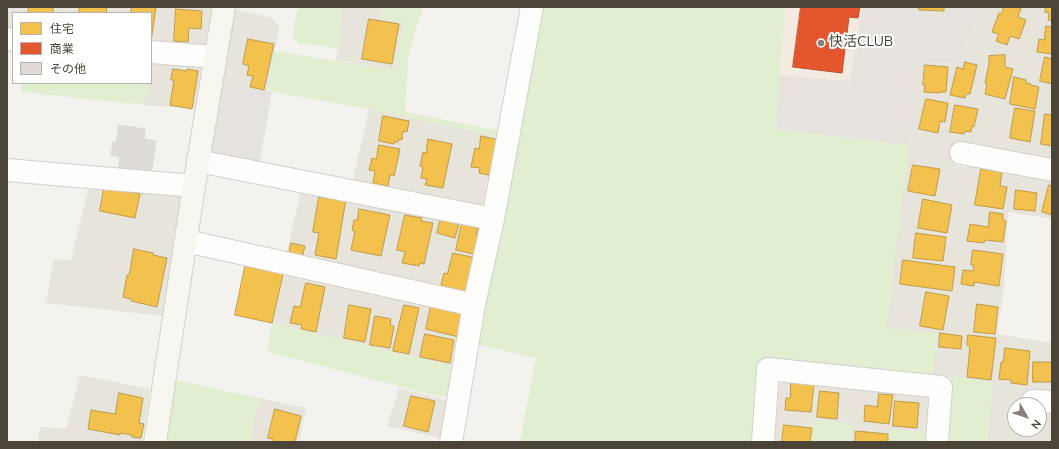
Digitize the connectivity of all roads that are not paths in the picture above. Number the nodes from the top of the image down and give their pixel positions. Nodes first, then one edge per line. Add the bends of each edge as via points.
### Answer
1 (224, 7) edge
2 (532, 7) edge
3 (152, 52) edge
4 (216, 57) junction
5 (962, 153) dead end
6 (198, 161) junction
7 (7, 170) edge
8 (1052, 170) edge
9 (194, 186) junction
10 (493, 219) junction
11 (186, 241) junction
12 (474, 305) junction
13 (155, 442) edge
14 (451, 442) edge
15 (762, 442) edge
16 (937, 442) edge

1 - 4 street
2 - 10 street
3 - 4 street
4 - 6 street
5 - 8 street
6 - 9 street
6 - 10 street
7 - 9 street
9 - 11 street
10 - 12 street
11 - 12 street
11 - 13 street
12 - 14 street
15 - 16 street via 768,369 941,387

